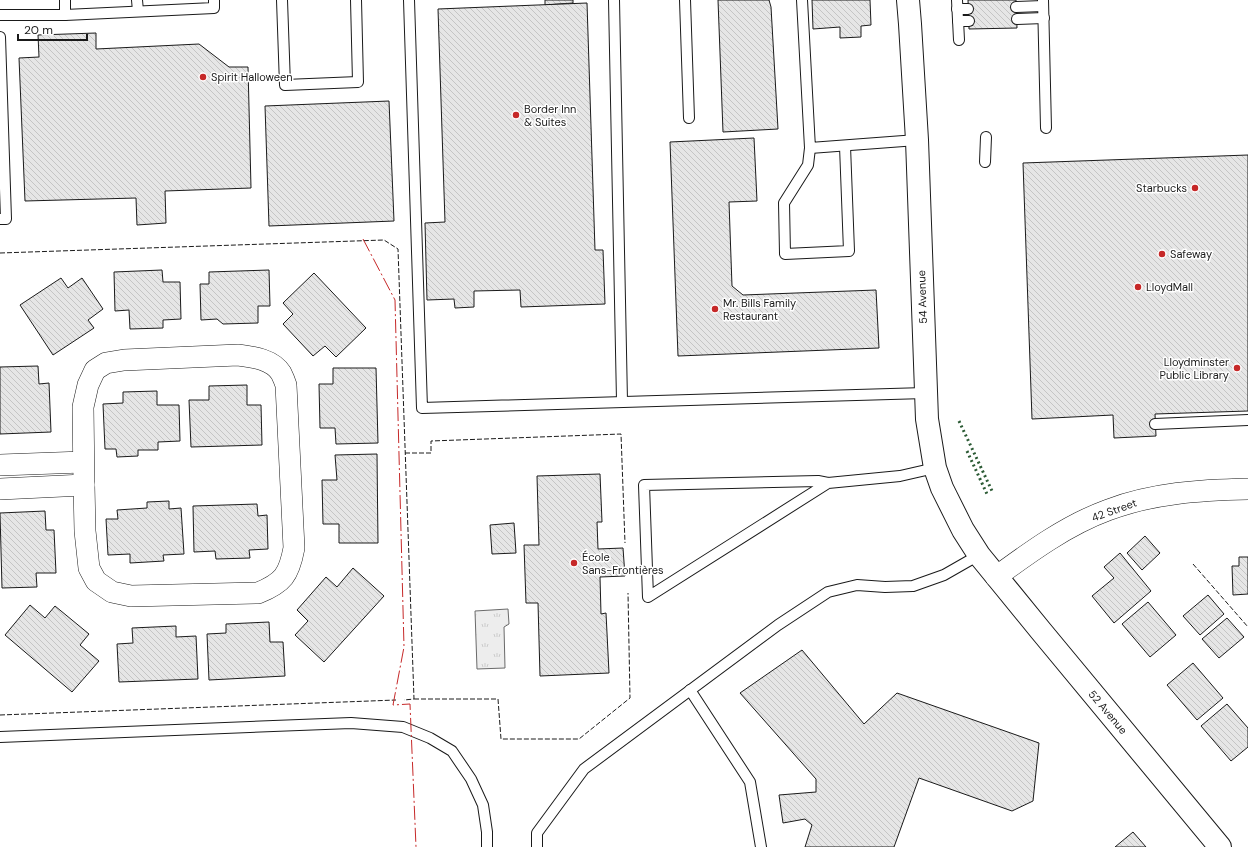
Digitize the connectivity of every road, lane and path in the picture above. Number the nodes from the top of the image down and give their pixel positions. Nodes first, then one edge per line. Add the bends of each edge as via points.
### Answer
1 (65, 0) edge
2 (137, 0) edge
3 (214, 0) edge
4 (282, 0) edge
5 (356, 0) edge
6 (409, 0) edge
7 (614, 0) edge
8 (685, 0) edge
9 (802, 0) edge
10 (908, 0) edge
11 (1043, 3) edge
12 (957, 5) edge
13 (1016, 7) dead end
14 (968, 9) dead end
15 (138, 11) junction
16 (0, 15) edge
17 (65, 15) junction
18 (1044, 18) junction
19 (1017, 19) dead end
20 (958, 21) junction
21 (969, 21) dead end
22 (0, 37) edge
23 (959, 40) dead end
24 (689, 118) dead end
25 (1046, 128) dead end
26 (986, 137) dead end
27 (917, 140) junction
28 (845, 146) junction
29 (810, 148) junction
30 (985, 162) dead end
31 (0, 219) edge
32 (926, 393) junction
33 (622, 401) junction
34 (1248, 420) edge
35 (1156, 424) dead end
36 (83, 462) junction
37 (0, 465) edge
38 (935, 468) junction
39 (828, 483) junction
40 (84, 486) junction
41 (0, 489) edge
42 (1248, 489) edge
43 (979, 555) junction
44 (996, 577) junction
45 (690, 690) junction
46 (0, 737) edge
47 (487, 847) edge
48 (538, 847) edge
49 (762, 847) edge
50 (1220, 847) edge

1 - 17 lane
2 - 15 lane
3 - 15 lane via 214,8
4 - 5 lane via 284,85 358,82
6 - 33 lane via 422,408
7 - 33 lane
8 - 24 lane
9 - 29 lane
10 - 27 street, 54 Avenue
11 - 13 lane
11 - 18 lane
12 - 14 lane
12 - 20 lane
15 - 17 lane
16 - 17 lane
18 - 19 lane
18 - 25 lane
20 - 21 lane
20 - 23 lane
22 - 31 lane via 6,219
26 - 30 lane
27 - 28 lane
27 - 32 street, 54 Avenue
28 - 29 lane
28 - 29 lane via 849,251 785,254 784,203 808,165
32 - 33 lane
32 - 38 street, 54 Avenue via 927,419
34 - 35 lane
36 - 37 street
36 - 40 street
36 - 40 street via 83,407 88,385 95,370 106,363 124,360 238,356 255,357 272,364 281,373 286,385 294,548 290,566 282,580 258,593 131,596 112,592 96,581 89,568
38 - 39 lane via 900,476
38 - 43 street, 54 Avenue via 962,530
39 - 39 lane via 818,481 644,486 648,597
40 - 41 street
42 - 44 street, 42 Street via 1174,493 1138,500 1107,510 1062,532
43 - 44 street, 54 Avenue
43 - 45 lane via 944,575 913,586 885,588 857,585 828,592 778,625
44 - 50 street, 52 Avenue
45 - 48 lane via 584,770 537,833
45 - 49 lane via 750,782
46 - 47 lane via 351,723 403,727 452,751 471,779 483,805

